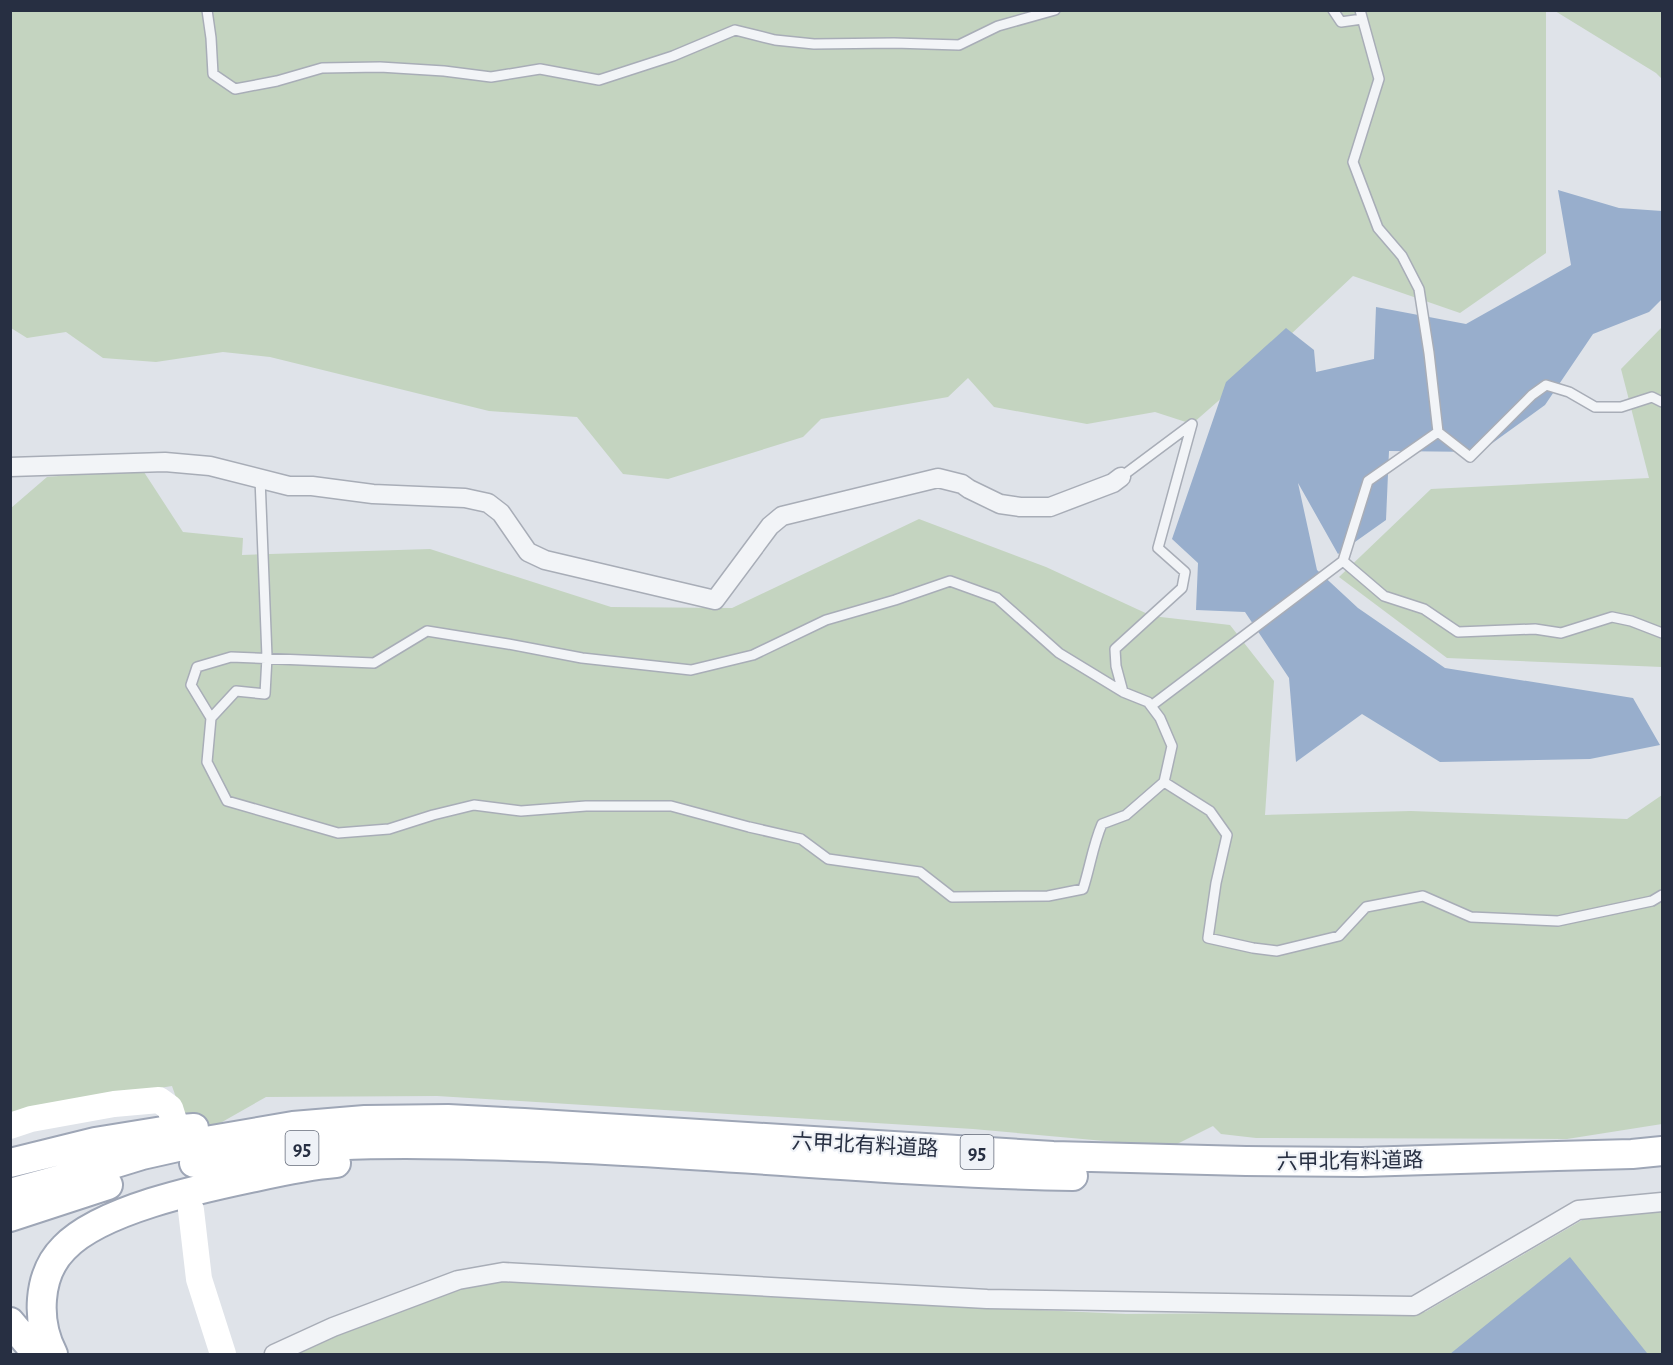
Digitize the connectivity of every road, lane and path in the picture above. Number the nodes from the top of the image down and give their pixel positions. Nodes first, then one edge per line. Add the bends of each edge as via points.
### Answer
1 (207, 10) edge
2 (1055, 10) edge
3 (1333, 10) edge
4 (1361, 15) edge
5 (1662, 402) edge
6 (1438, 432) junction
7 (10, 467) edge
8 (1121, 477) joint
9 (260, 478) junction
10 (1343, 561) junction
11 (1662, 633) edge
12 (267, 657) junction
13 (1123, 692) junction
14 (1151, 706) junction
15 (211, 718) junction
16 (1164, 782) junction
17 (1662, 895) edge
18 (10, 1126) edge
19 (293, 1126) junction
20 (176, 1127) dead end
21 (599, 1149) junction
22 (1662, 1151) edge
23 (10, 1163) edge
24 (147, 1163) junction
25 (1662, 1170) edge
26 (10, 1181) edge
27 (10, 1193) edge
28 (1662, 1202) edge
29 (10, 1204) edge
30 (191, 1210) dead end
31 (10, 1217) edge
32 (10, 1322) edge
33 (10, 1338) edge
34 (21, 1354) edge
35 (37, 1354) edge
36 (52, 1354) edge
37 (223, 1354) edge
38 (274, 1354) edge

1 - 2 lane via 213,74 235,89 322,68 380,67 490,77 540,69 599,80 673,56 735,30 814,44 959,45 998,26
3 - 4 lane via 1341,22
4 - 6 lane via 1379,79 1353,162 1378,228 1402,256 1419,289
5 - 6 lane via 1652,397 1621,406 1595,407 1569,392 1546,385 1470,458
6 - 10 lane via 1368,481
7 - 9 street via 165,462 210,466
8 - 9 street via 1050,507 1000,504 962,484 938,478 782,516 770,526 715,600 545,560 528,552 501,513 488,503 465,498 289,486
8 - 13 lane via 1192,424 1158,548 1185,572 1182,588 1115,650
9 - 12 lane
10 - 11 lane via 1384,596 1424,609 1458,632 1534,629 1561,633 1612,617
10 - 14 lane
12 - 13 lane via 374,663 427,632 582,658 691,670 753,655 826,620 950,581 997,598 1059,652
12 - 15 lane via 265,694 237,691
12 - 15 lane via 231,657 197,668 191,685
13 - 14 lane
14 - 16 lane via 1172,746
15 - 16 lane via 207,762 227,801 338,833 388,829 474,805 521,811 671,806 801,839 828,859 920,872 952,897 1048,896 1083,889 1102,824 1126,815
16 - 17 lane via 1210,811 1227,835 1208,938 1277,951 1339,936 1366,907 1423,896 1471,917 1558,921 1652,901
18 - 20 street via 114,1104 159,1100 170,1108
19 - 22 main road, 六甲北有料道路 / 95 via 448,1119 1053,1156 1246,1161
19 - 23 main road via 242,1124 169,1130 95,1142
19 - 24 main road, 六甲北有料道路 / 95 via 200,1142
21 - 24 main road, 六甲北有料道路 / 95 via 351,1145
21 - 25 main road, 六甲北有料道路 / 95 via 1063,1176 1364,1181
21 - 36 main road via 331,1164 224,1184 130,1210 89,1229 64,1247 50,1266 41,1304 46,1342
24 - 26 main road, 六甲北有料道路 / 95 via 68,1166
24 - 27 main road, 六甲北有料道路 / 95 via 80,1174
24 - 29 main road, 六甲北有料道路 / 95 via 125,1175
24 - 31 main road, 六甲北有料道路 / 95
28 - 38 street via 1578,1210 1414,1306 987,1299 503,1272 458,1280
30 - 37 street via 199,1279
32 - 35 main road
33 - 34 main road

